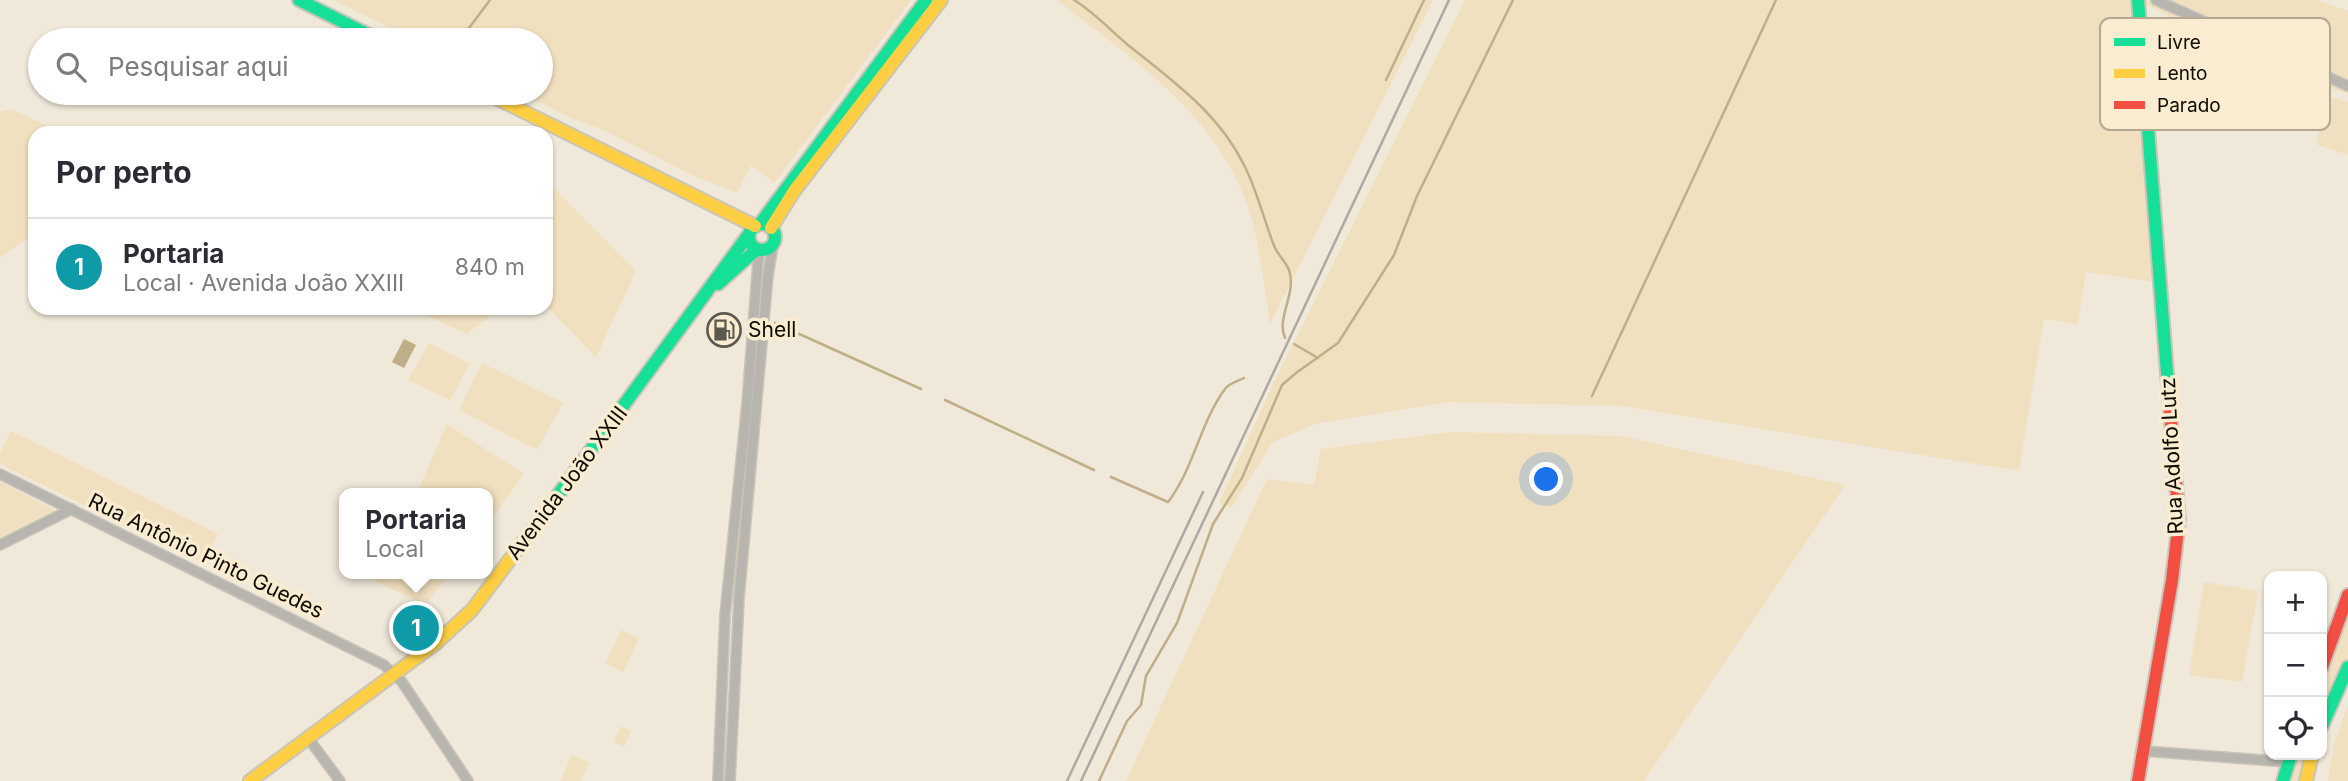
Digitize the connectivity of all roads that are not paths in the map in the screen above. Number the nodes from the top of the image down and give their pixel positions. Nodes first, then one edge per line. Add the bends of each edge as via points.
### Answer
1 (299, 0) edge
2 (926, 0) edge
3 (941, 0) edge
4 (2138, 0) edge
5 (2156, 0) edge
6 (2140, 18) edge
7 (2196, 18) edge
8 (355, 28) edge
9 (2330, 78) edge
10 (2348, 86) edge
11 (510, 105) edge
12 (552, 126) edge
13 (553, 126) edge
14 (2149, 130) edge
15 (762, 230) junction
16 (758, 249) junction
17 (702, 298) junction
18 (0, 474) edge
19 (72, 509) junction
20 (0, 545) edge
21 (2348, 595) edge
22 (2327, 653) edge
23 (2348, 667) edge
24 (394, 673) junction
25 (2327, 715) edge
26 (308, 738) junction
27 (2144, 751) junction
28 (2264, 757) edge
29 (2288, 760) edge
30 (2311, 760) edge
31 (250, 781) edge
32 (340, 781) edge
33 (468, 781) edge
34 (718, 781) edge
35 (730, 781) edge
36 (2138, 781) edge
37 (2283, 781) edge
38 (2306, 781) edge

1 - 8 main road
2 - 15 main road, Avenida João XXIII via 776,200
3 - 15 main road, Avenida João XXIII
4 - 6 main road, Rua Adolfo Lutz
5 - 7 street
9 - 10 street
11 - 12 main road
13 - 15 main road
14 - 27 main road, Rua Adolfo Lutz via 2179,520
15 - 16 main road, Avenida João XXIII via 768,248
15 - 16 main road via 749,241
15 - 17 main road, Avenida João XXIII
15 - 35 street via 768,275 739,598
16 - 17 main road, Avenida João XXIII
16 - 34 street via 725,615
17 - 24 main road, Avenida João XXIII via 472,611
18 - 19 street, Rua Antônio Pinto Guedes
19 - 20 street
19 - 24 street, Rua Antônio Pinto Guedes
21 - 22 main road
23 - 25 main road
24 - 26 main road, Avenida João XXIII
24 - 33 street
26 - 31 main road, Avenida João XXIII
26 - 32 street
27 - 28 street
27 - 36 main road, Rua Adolfo Lutz
29 - 37 main road
30 - 38 main road

